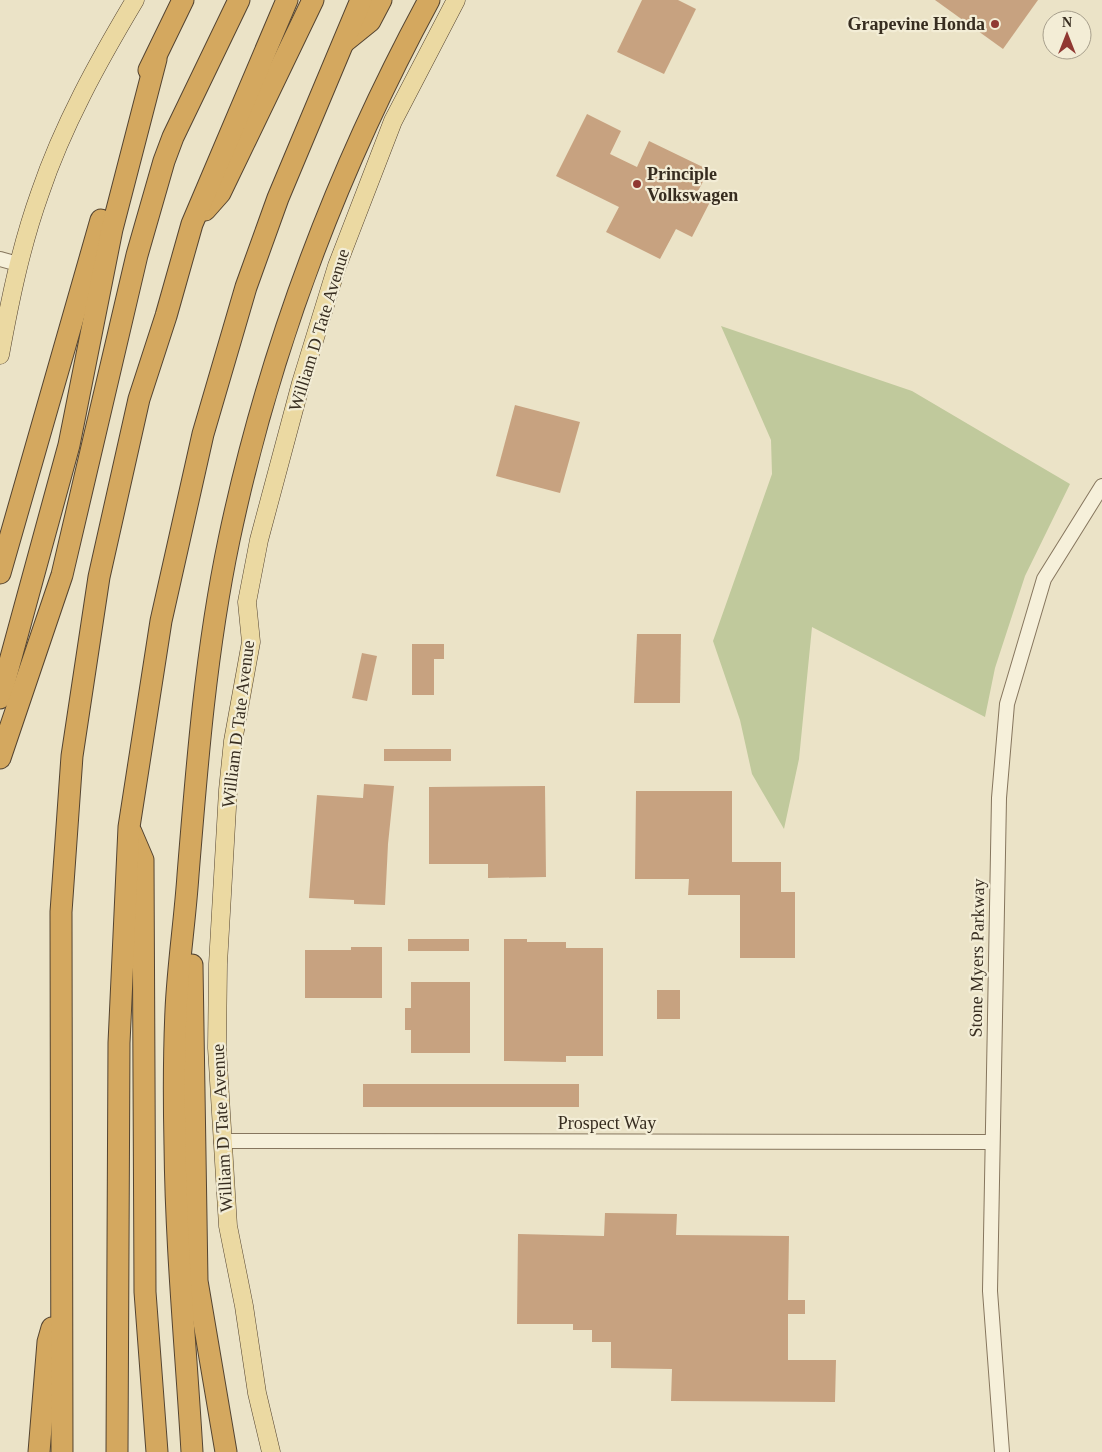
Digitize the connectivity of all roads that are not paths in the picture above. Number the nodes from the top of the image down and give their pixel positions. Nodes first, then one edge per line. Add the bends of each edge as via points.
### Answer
1 (135, 0) edge
2 (183, 0) edge
3 (223, 0) edge
4 (239, 0) edge
5 (287, 0) edge
6 (313, 0) edge
7 (361, 0) edge
8 (381, 0) edge
9 (430, 0) edge
10 (456, 0) edge
11 (340, 45) junction
12 (156, 59) junction
13 (173, 137) junction
14 (192, 224) junction
15 (0, 259) edge
16 (18, 264) junction
17 (0, 355) edge
18 (1102, 486) edge
19 (0, 573) edge
20 (0, 698) edge
21 (0, 758) edge
22 (130, 827) junction
23 (185, 918) junction
24 (221, 1141) junction
25 (992, 1142) junction
26 (60, 1306) junction
27 (39, 1452) edge
28 (62, 1452) edge
29 (117, 1452) edge
30 (157, 1452) edge
31 (192, 1452) edge
32 (226, 1452) edge
33 (271, 1452) edge
34 (1002, 1452) edge

1 - 16 main road via 101,56 64,131
2 - 12 highway
3 - 13 highway via 174,110
4 - 13 highway
5 - 14 highway
6 - 14 highway via 220,194
7 - 11 highway
8 - 11 highway via 370,21
9 - 23 highway via 368,122 332,202 297,295 258,418 228,542 208,664
10 - 24 main road, William D Tate Avenue via 393,121 338,266 301,383 259,540 247,602 251,642 233,741 221,901 217,1048
11 - 22 highway via 252,270 203,434 160,621
12 - 19 highway via 143,81 128,125
12 - 20 highway via 112,228 69,445
13 - 21 highway via 137,255 62,575
14 - 26 highway via 139,399 99,577 72,756 61,912
15 - 16 street
16 - 17 main road
18 - 25 street, Stone Myers Parkway via 1044,579 1007,704 999,798
22 - 29 highway via 118,1043
22 - 30 highway via 143,860 145,1292
23 - 31 highway via 176,1008 175,1148
23 - 32 highway via 191,932 197,1282
24 - 25 street, Prospect Way
24 - 33 main road, William D Tate Avenue via 228,1226 257,1393
25 - 34 street, Stone Myers Parkway via 990,1292
26 - 27 highway via 48,1342
26 - 28 highway

